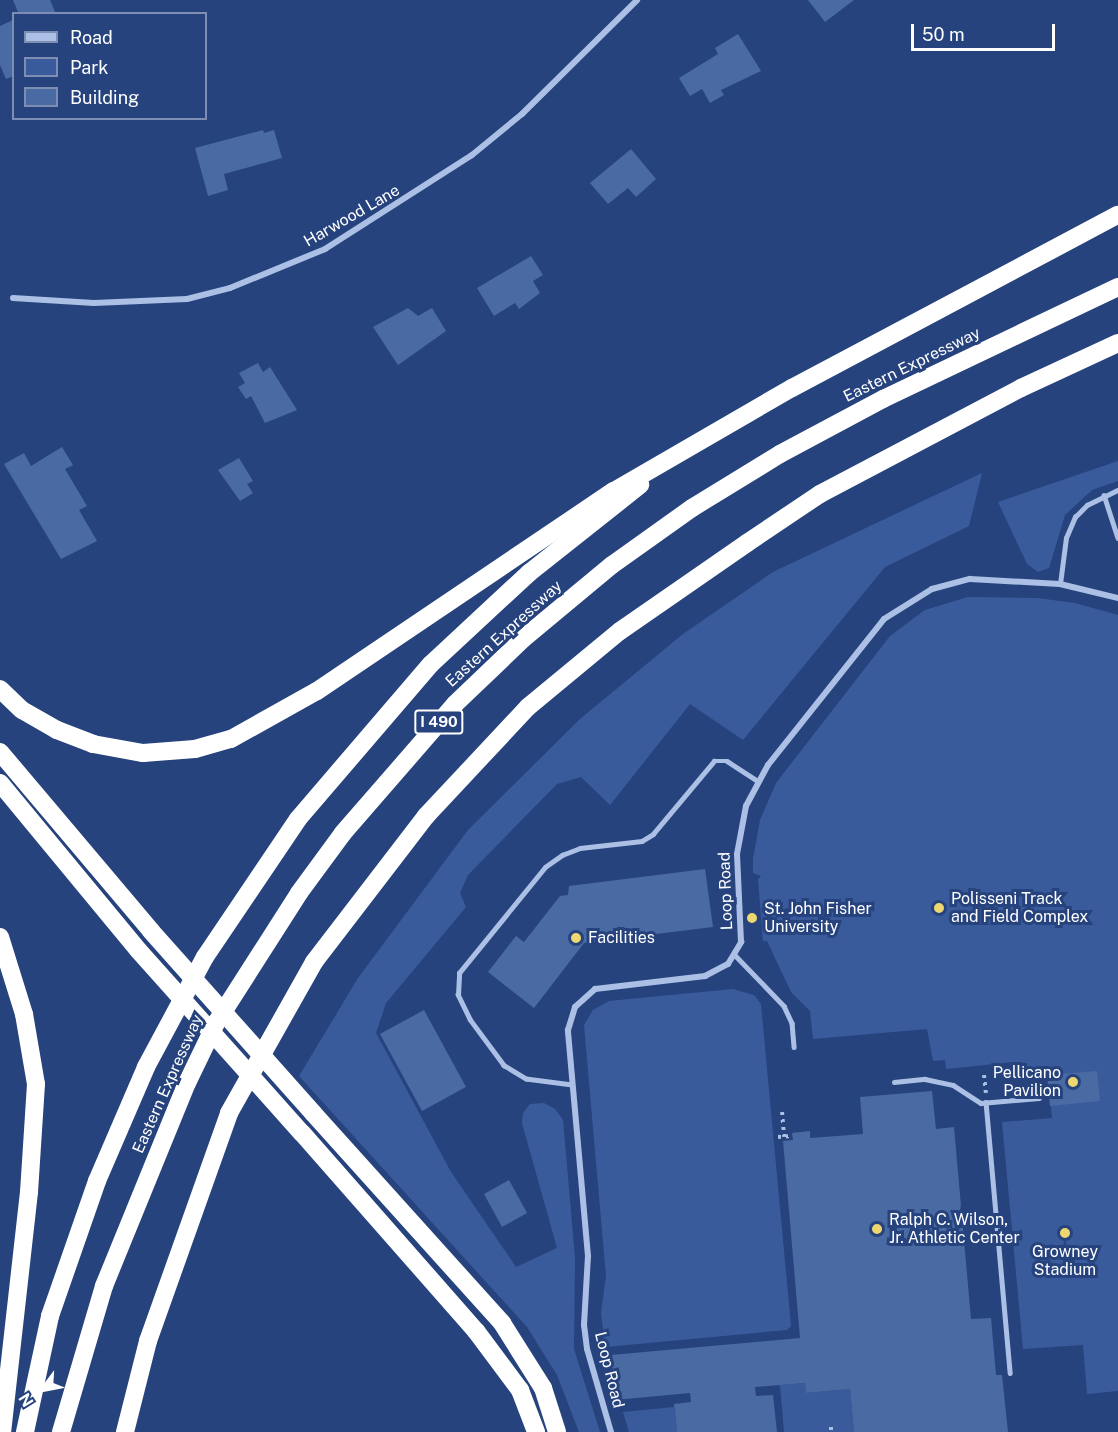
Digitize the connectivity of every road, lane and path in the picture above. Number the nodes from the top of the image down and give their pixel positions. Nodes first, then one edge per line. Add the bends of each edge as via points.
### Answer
1 (637, 0) edge
2 (1118, 215) edge
3 (1118, 287) edge
4 (13, 298) dead end
5 (1118, 343) edge
6 (662, 466) junction
7 (1118, 490) edge
8 (1104, 495) junction
9 (1118, 538) edge
10 (1060, 584) junction
11 (1118, 598) edge
12 (0, 688) edge
13 (0, 752) edge
14 (758, 781) junction
15 (0, 783) edge
16 (0, 937) edge
17 (735, 955) junction
18 (794, 1047) dead end
19 (894, 1082) dead end
20 (572, 1085) junction
21 (1055, 1089) dead end
22 (1049, 1090) dead end
23 (1039, 1098) dead end
24 (987, 1102) junction
25 (782, 1112) dead end
26 (792, 1136) dead end
27 (778, 1137) dead end
28 (784, 1137) junction
29 (1010, 1373) dead end
30 (129, 1408) junction
31 (2, 1432) edge
32 (25, 1432) edge
33 (61, 1432) edge
34 (125, 1432) edge
35 (131, 1432) edge
36 (536, 1432) edge
37 (557, 1432) edge
38 (611, 1432) edge

1 - 4 street, Harwood Lane via 522,114 472,155 427,188 325,249 230,288 187,299 94,303
2 - 6 highway via 792,388
3 - 33 highway, Eastern Expressway / I 490 via 883,399 692,508 595,579 524,638 455,704 343,833 299,893 216,1023 187,1083 104,1286
5 - 30 highway via 1021,388 820,494 620,631 528,707 426,816 314,962 234,1103 197,1194
6 - 12 highway via 597,502 317,691 231,738 195,749 143,753 93,744 22,710
6 - 32 highway via 530,573 431,664 336,772 263,868 174,1011 97,1181 50,1316
7 - 8 lane
8 - 9 lane
8 - 10 lane via 1075,517 1066,538
10 - 11 street, Loop Road
10 - 14 street, Loop Road via 970,579 908,601 864,641
13 - 37 highway, bridge via 151,931 502,1323 543,1388
14 - 17 street, Loop Road via 740,830 737,854 742,930
14 - 20 lane via 727,761 714,761 653,834 642,841 580,848 562,855 545,867 459,973 458,995 470,1020 504,1066 525,1079
15 - 36 highway, bridge via 140,951 476,1331 520,1390
16 - 31 highway via 24,1014 36,1084 29,1192
17 - 18 lane via 783,1006 792,1023
17 - 20 street, Loop Road via 718,972 705,976 610,986 583,997 569,1020
19 - 24 lane via 925,1079 953,1085 981,1103
20 - 38 street, Loop Road via 588,1256 585,1333
21 - 22 path
23 - 24 lane
24 - 29 lane
25 - 28 path
26 - 28 path
27 - 28 path
30 - 34 highway
30 - 35 highway

